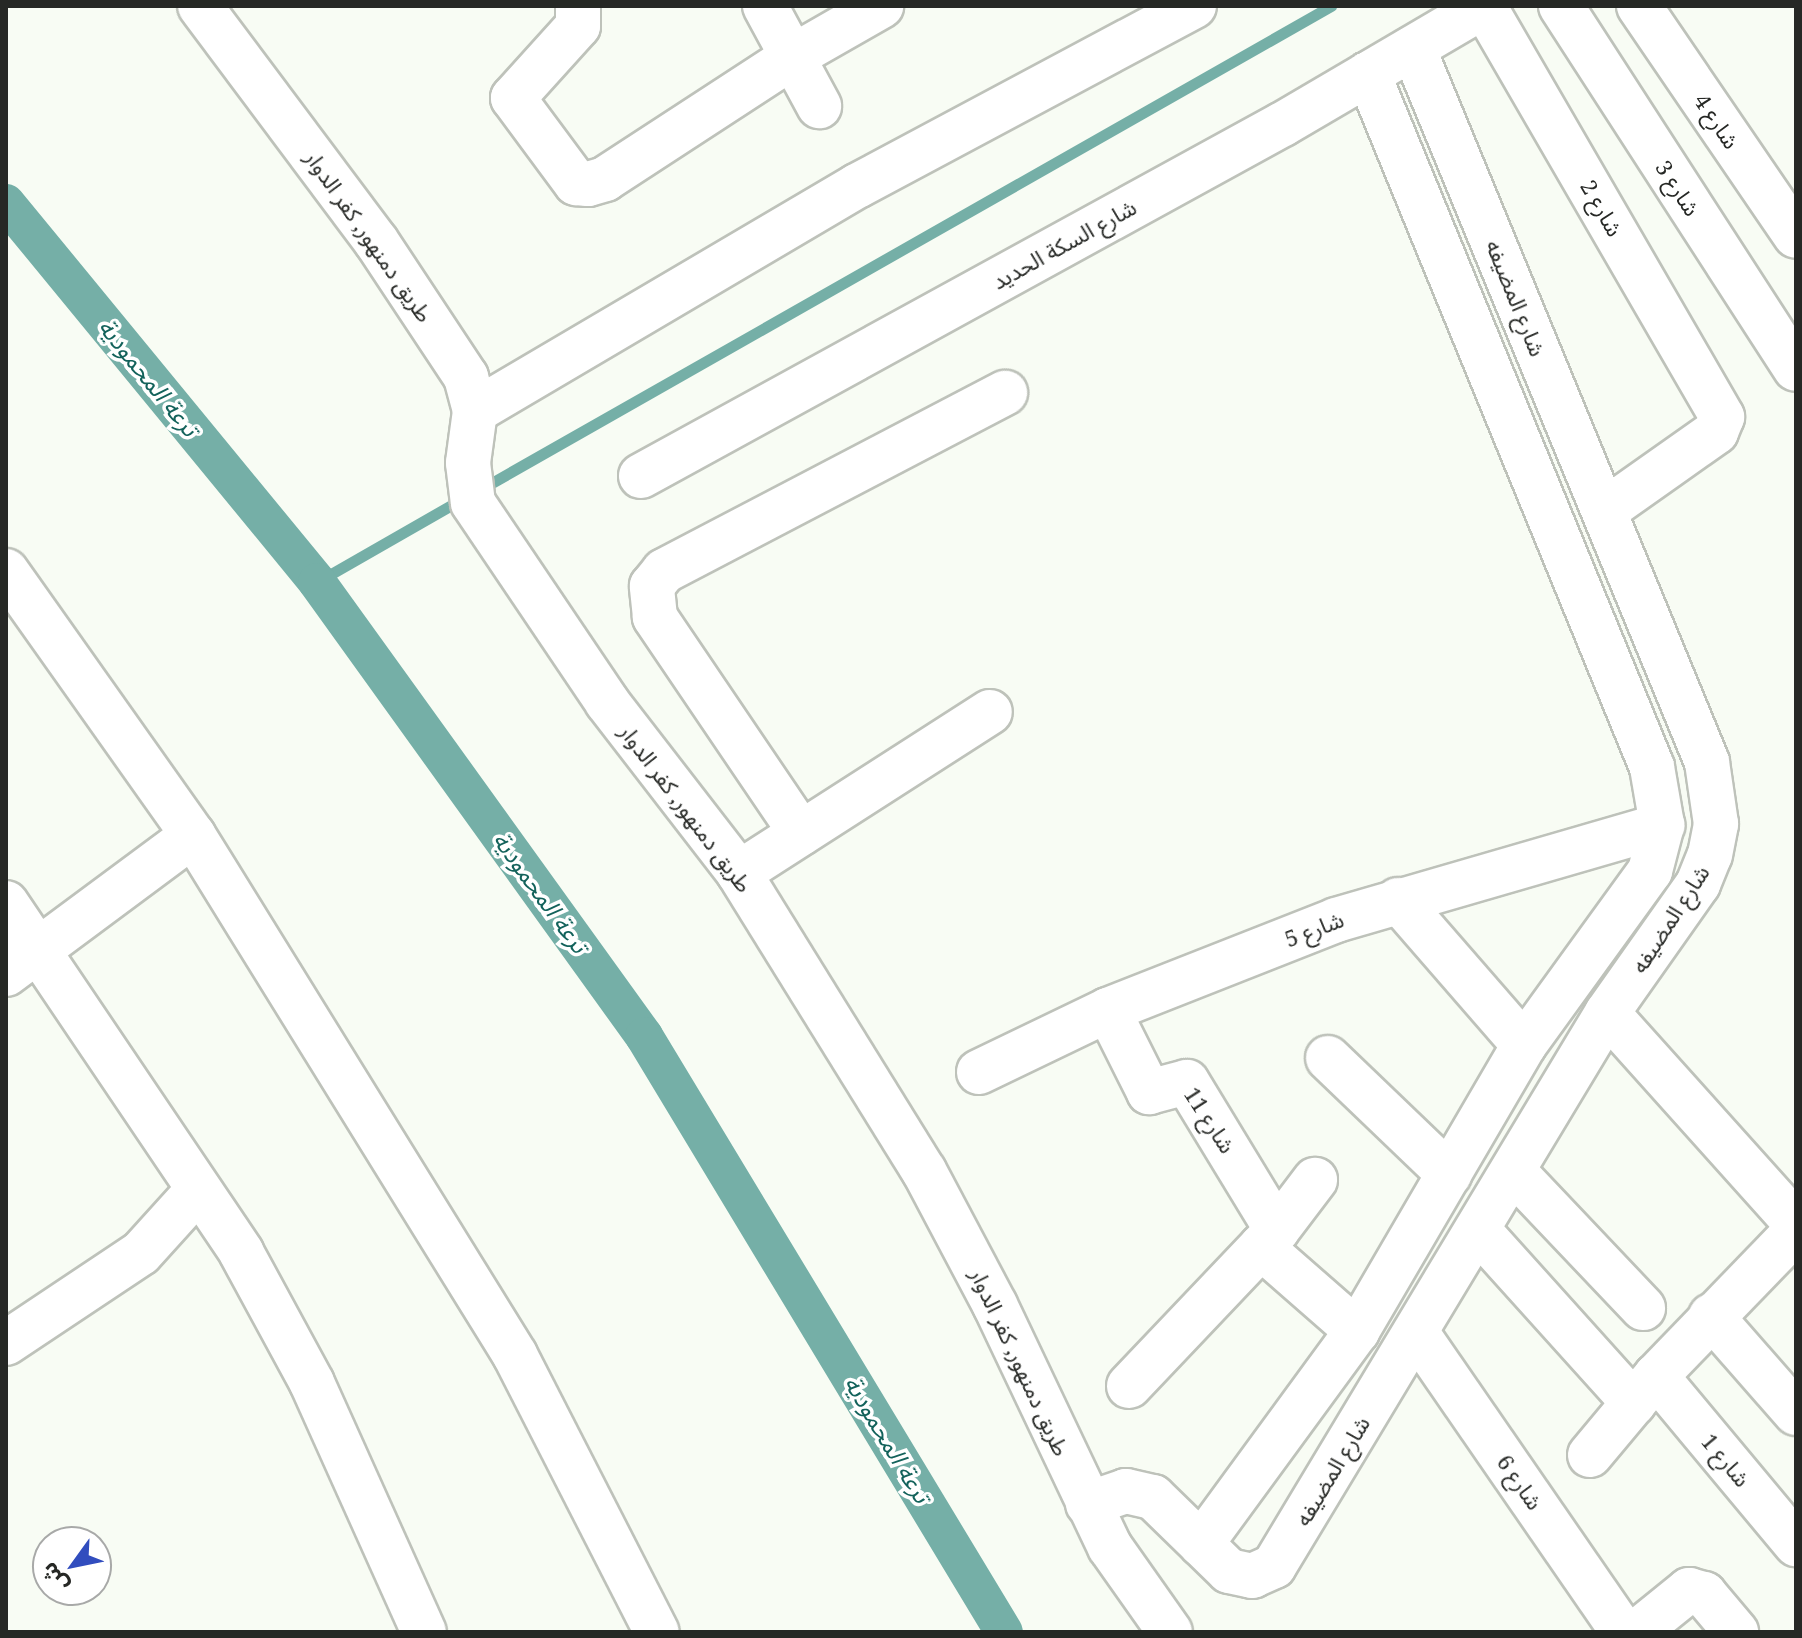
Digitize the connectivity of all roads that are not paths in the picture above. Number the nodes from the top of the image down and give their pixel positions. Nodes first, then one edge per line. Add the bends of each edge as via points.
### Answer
1 (200, 6) edge
2 (578, 6) edge
3 (765, 6) edge
4 (881, 6) edge
5 (1194, 6) edge
6 (1484, 6) edge
7 (1561, 6) edge
8 (1639, 6) edge
9 (1413, 48) junction
10 (792, 57) junction
11 (1368, 74) junction
12 (819, 106) dead end
13 (1796, 236) edge
14 (1796, 369) edge
15 (1005, 393) dead end
16 (475, 411) junction
17 (641, 476) dead end
18 (1611, 529) junction
19 (1573, 566) junction
20 (6, 571) edge
21 (990, 712) dead end
22 (1662, 825) junction
23 (801, 833) junction
24 (193, 835) junction
25 (739, 873) junction
26 (1398, 900) junction
27 (6, 903) edge
28 (22, 962) edge
29 (1108, 1010) junction
30 (1607, 1013) junction
31 (1524, 1045) junction
32 (1328, 1058) dead end
33 (979, 1072) dead end
34 (1513, 1171) junction
35 (1449, 1174) junction
36 (1315, 1180) dead end
37 (198, 1190) junction
38 (1478, 1230) junction
39 (1269, 1238) junction
40 (1643, 1308) dead end
41 (1711, 1316) junction
42 (1357, 1331) junction
43 (1416, 1332) junction
44 (6, 1343) edge
45 (1129, 1386) dead end
46 (1645, 1389) junction
47 (1796, 1413) edge
48 (1590, 1455) dead end
49 (1088, 1504) junction
50 (1201, 1544) junction
51 (1796, 1544) edge
52 (424, 1632) edge
53 (657, 1632) edge
54 (1170, 1632) edge
55 (1623, 1632) edge
56 (1637, 1632) edge
57 (1736, 1632) edge

1 - 16 street, طريق دمنهور, كفر الدوار via 384,253 466,377
2 - 10 street via 578,26 513,98 576,183 605,179
3 - 10 street
4 - 10 street
5 - 16 street via 857,186
6 - 9 street, شارع السكة الحديد
6 - 18 street, شارع 2 via 1719,409 1716,432
7 - 14 street, شارع 3
8 - 13 street, شارع 4
9 - 11 street, شارع السكة الحديد
9 - 18 street, شارع المضيفه
10 - 12 street
11 - 17 street, شارع السكة الحديد
11 - 19 street, شارع المضيفه
15 - 23 street via 664,571 652,586 655,617
16 - 25 street, طريق دمنهور, كفر الدوار via 468,463 473,503 607,702
18 - 19 street
18 - 30 street, شارع المضيفه via 1707,762 1716,824 1698,884
19 - 22 street, شارع المضيفه via 1652,767
20 - 24 street
21 - 23 street
22 - 26 street, شارع 5
22 - 31 street, شارع المضيفه via 1650,871
23 - 25 street
24 - 28 street
24 - 53 street via 515,1355
25 - 49 street, طريق دمنهور, كفر الدوار via 961,1237
26 - 29 street, شارع 5
26 - 31 street
27 - 28 street
28 - 37 street
29 - 33 street, شارع 5
29 - 39 street, شارع 11 via 1149,1092 1187,1082
30 - 34 street, شارع المضيفه
30 - 41 street via 1793,1220 1793,1238
31 - 35 street, شارع المضيفه
32 - 35 street
34 - 38 street, شارع المضيفه
34 - 40 street
35 - 42 street, شارع المضيفه
36 - 39 street
37 - 44 street via 141,1253
37 - 52 street via 241,1252 312,1383
38 - 43 street, شارع المضيفه
38 - 46 street, شارع 1
39 - 42 street
39 - 45 street
41 - 46 street
41 - 47 street
42 - 50 street, شارع المضيفه
43 - 50 street, شارع المضيفه via 1274,1566 1264,1573 1240,1575
43 - 55 street, شارع 6
46 - 48 street
46 - 51 street, شارع 1
49 - 50 street, شارع المضيفه via 1126,1491 1153,1497
49 - 54 street, طريق دمنهور, كفر الدوار via 1110,1547
56 - 57 street via 1689,1590 1704,1594

